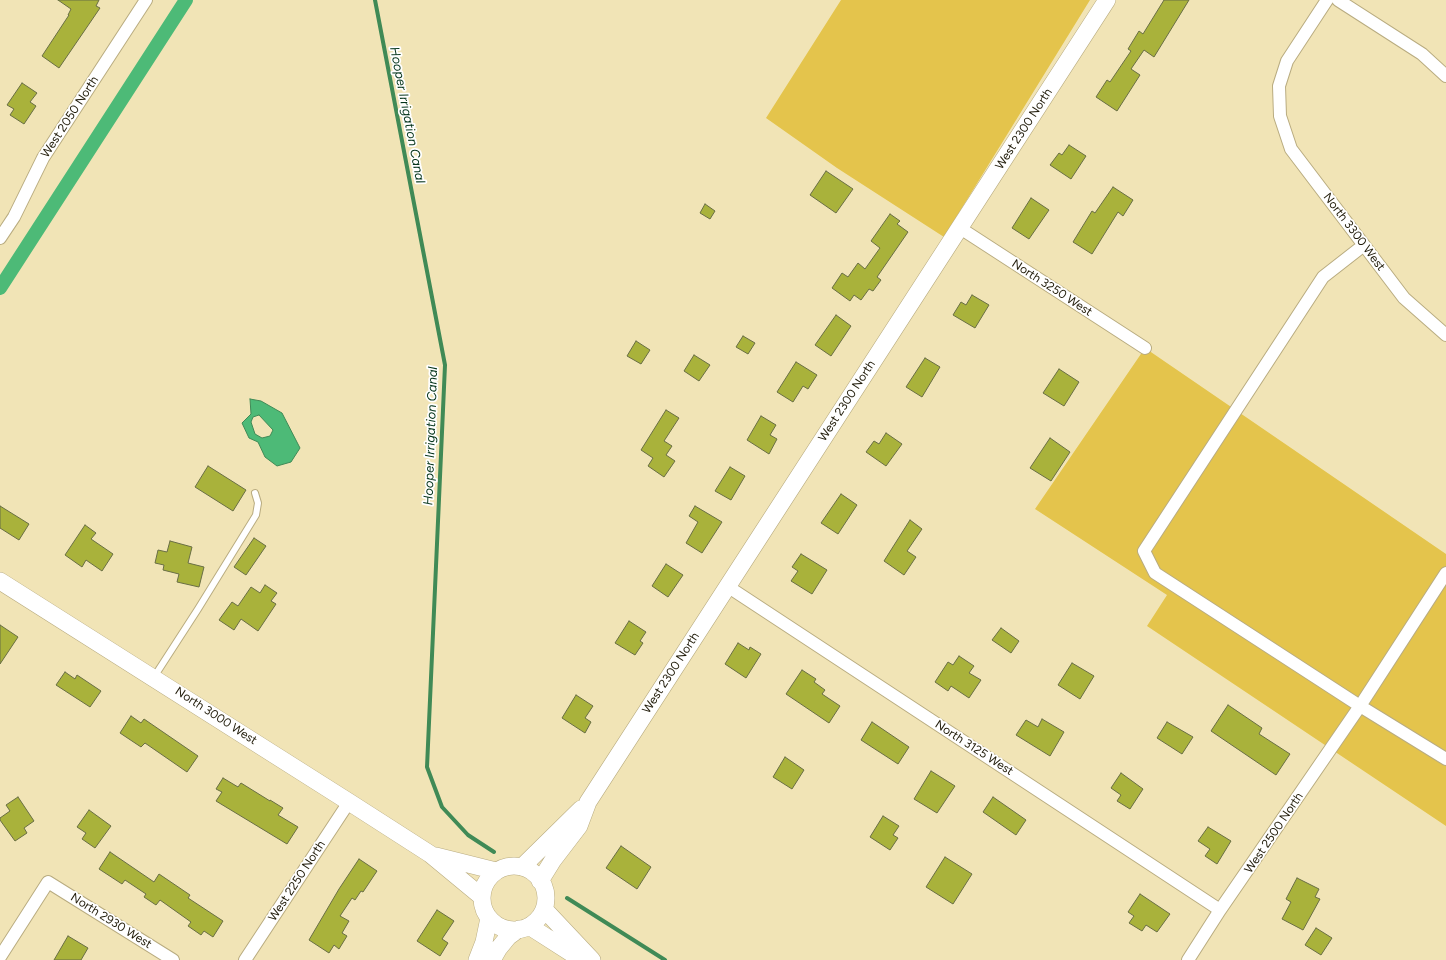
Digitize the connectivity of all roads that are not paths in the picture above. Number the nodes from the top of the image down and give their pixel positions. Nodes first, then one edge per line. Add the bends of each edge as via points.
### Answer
1 (146, 0) edge
2 (1107, 0) edge
3 (1327, 0) edge
4 (1338, 0) edge
5 (1446, 76) edge
6 (960, 228) junction
7 (0, 238) edge
8 (1364, 245) junction
9 (1446, 335) edge
10 (1145, 348) dead end
11 (255, 493) dead end
12 (1446, 573) edge
13 (0, 581) edge
14 (727, 586) junction
15 (154, 677) junction
16 (1360, 706) junction
17 (1446, 759) edge
18 (349, 802) junction
19 (588, 802) junction
20 (430, 854) junction
21 (522, 867) junction
22 (496, 871) junction
23 (540, 881) junction
24 (482, 897) junction
25 (544, 909) junction
26 (1220, 910) junction
27 (489, 918) junction
28 (524, 928) junction
29 (0, 957) edge
30 (173, 960) edge
31 (245, 960) edge
32 (477, 960) edge
33 (492, 960) edge
34 (582, 960) edge
35 (592, 960) edge
36 (1188, 960) edge

1 - 7 street, West 2050 North via 43,158 14,217
2 - 6 street, West 2300 North
3 - 8 street, North 3300 West via 1287,61 1279,86 1280,116 1291,149
4 - 5 street via 1422,54
6 - 10 street, North 3250 West
6 - 14 street, West 2300 North
8 - 9 street, North 3300 West via 1404,298
8 - 16 street via 1323,277 1144,551 1155,573
11 - 15 lane via 258,503 256,515
12 - 16 street, West 2500 North
13 - 15 street, North 3000 West
14 - 19 street, West 2300 North
14 - 26 street, North 3125 West
15 - 18 street, North 3000 West
16 - 17 street
16 - 26 street, West 2500 North
18 - 20 street, North 3000 West
18 - 31 street, West 2250 North
19 - 21 street, West 2300 North
19 - 23 street, West 2300 North via 579,826
20 - 22 street, North 3000 West
20 - 24 street, North 3000 West
21 - 22 street via 514,866
21 - 23 street via 534,873
22 - 24 street via 484,886
23 - 25 street via 545,890
24 - 27 street
25 - 28 street via 535,922
25 - 35 street
26 - 36 street, West 2500 North
27 - 28 street via 500,927 510,930
27 - 32 street
28 - 33 street via 508,938
28 - 34 street
29 - 30 street, North 2930 West via 48,882

